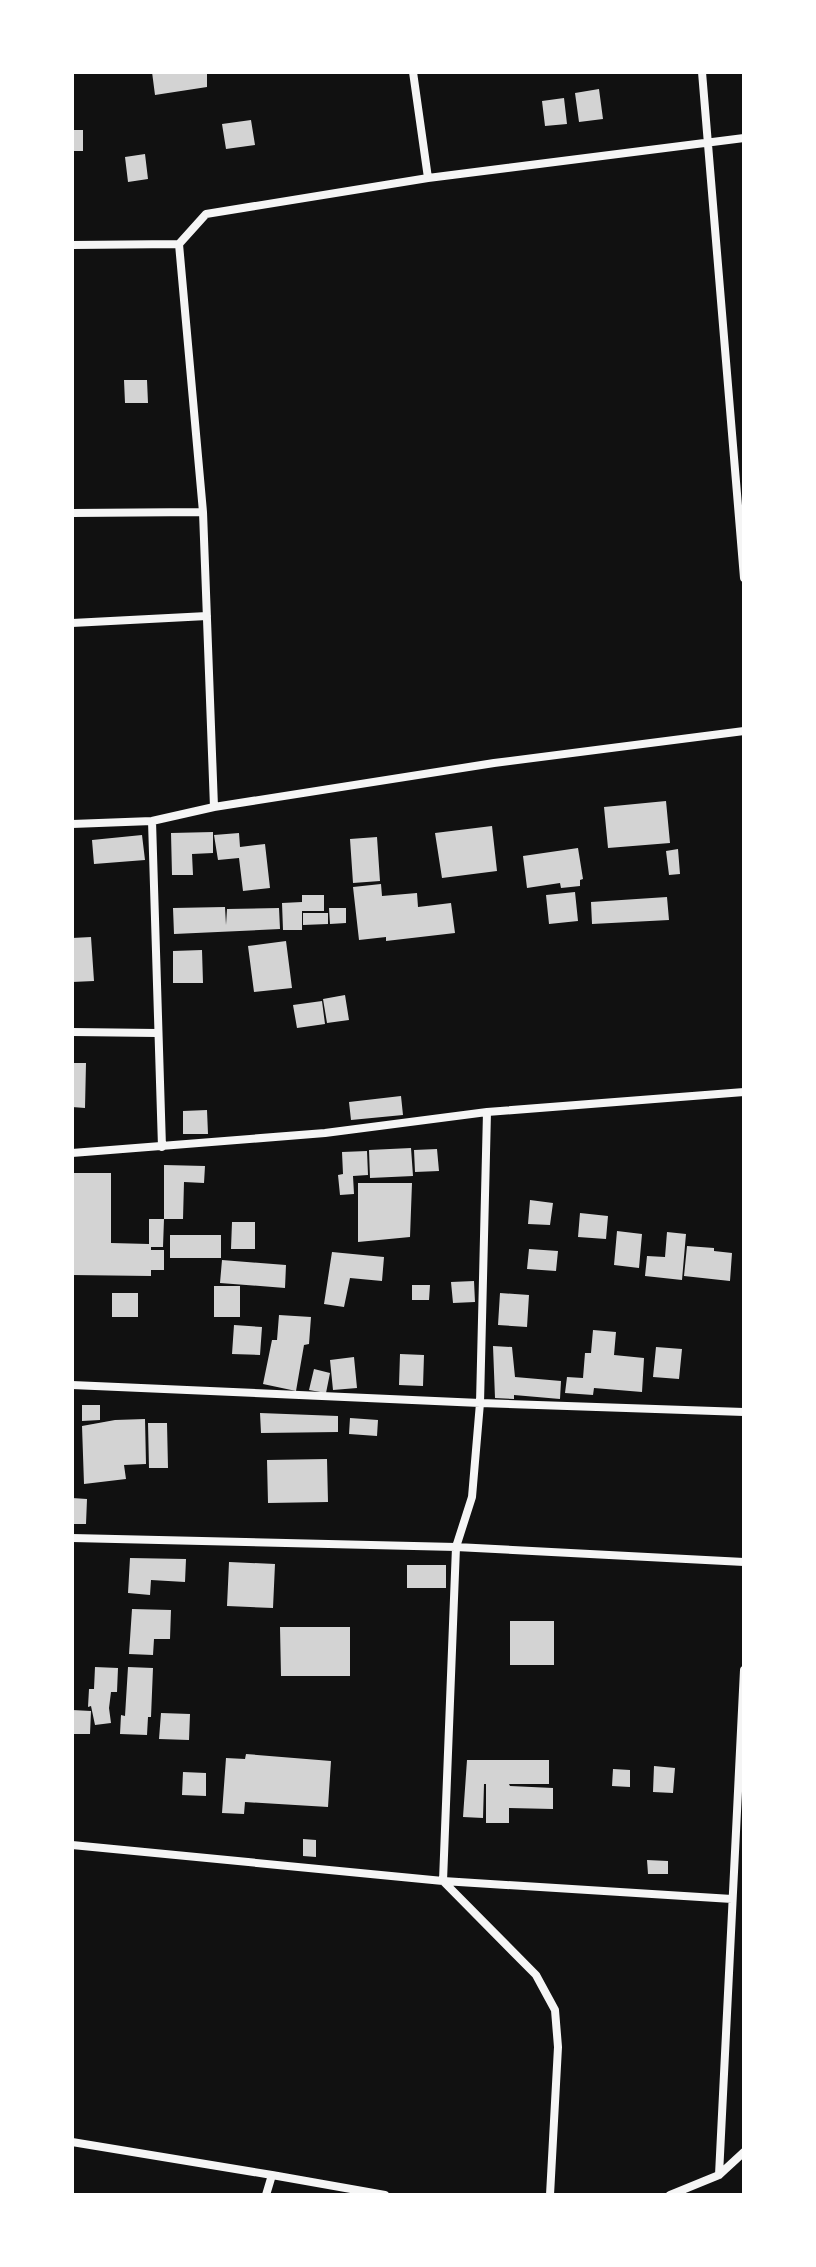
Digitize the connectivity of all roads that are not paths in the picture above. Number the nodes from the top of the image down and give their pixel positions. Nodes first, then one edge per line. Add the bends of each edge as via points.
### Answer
1 (413, 72) edge
2 (702, 72) edge
3 (744, 138) edge
4 (709, 144) junction
5 (428, 178) junction
6 (179, 244) junction
7 (72, 245) edge
8 (740, 500) edge
9 (203, 512) junction
10 (72, 513) edge
11 (744, 578) edge
12 (207, 616) junction
13 (72, 623) edge
14 (744, 731) edge
15 (214, 807) junction
16 (152, 821) junction
17 (72, 824) edge
18 (72, 1032) edge
19 (157, 1033) junction
20 (744, 1092) edge
21 (487, 1112) junction
22 (162, 1147) junction
23 (72, 1153) edge
24 (72, 1385) edge
25 (480, 1403) junction
26 (744, 1412) edge
27 (72, 1538) edge
28 (456, 1547) junction
29 (744, 1562) edge
30 (744, 1670) edge
31 (72, 1845) edge
32 (443, 1881) junction
33 (732, 1899) junction
34 (72, 2142) edge
35 (744, 2152) edge
36 (272, 2175) junction
37 (719, 2175) junction
38 (266, 2195) edge
39 (385, 2195) edge
40 (550, 2195) edge
41 (670, 2195) edge

1 - 5 street
2 - 4 street
3 - 4 street
4 - 5 street
4 - 8 street
5 - 6 street via 206,214
6 - 7 street
6 - 9 street
8 - 11 street
9 - 10 street
9 - 12 street
12 - 13 street
12 - 15 street
14 - 15 street
15 - 16 street
16 - 17 street
16 - 19 street
18 - 19 street
19 - 22 street
20 - 21 street
21 - 22 street
21 - 25 street
22 - 23 street
24 - 25 street
25 - 26 street
25 - 28 street via 472,1497
27 - 28 street
28 - 29 street
28 - 32 street
30 - 33 street
31 - 32 street
32 - 33 street
32 - 40 street via 536,1975 555,2010
33 - 37 street
34 - 36 street
35 - 37 street
36 - 38 street
36 - 39 street
37 - 41 street

